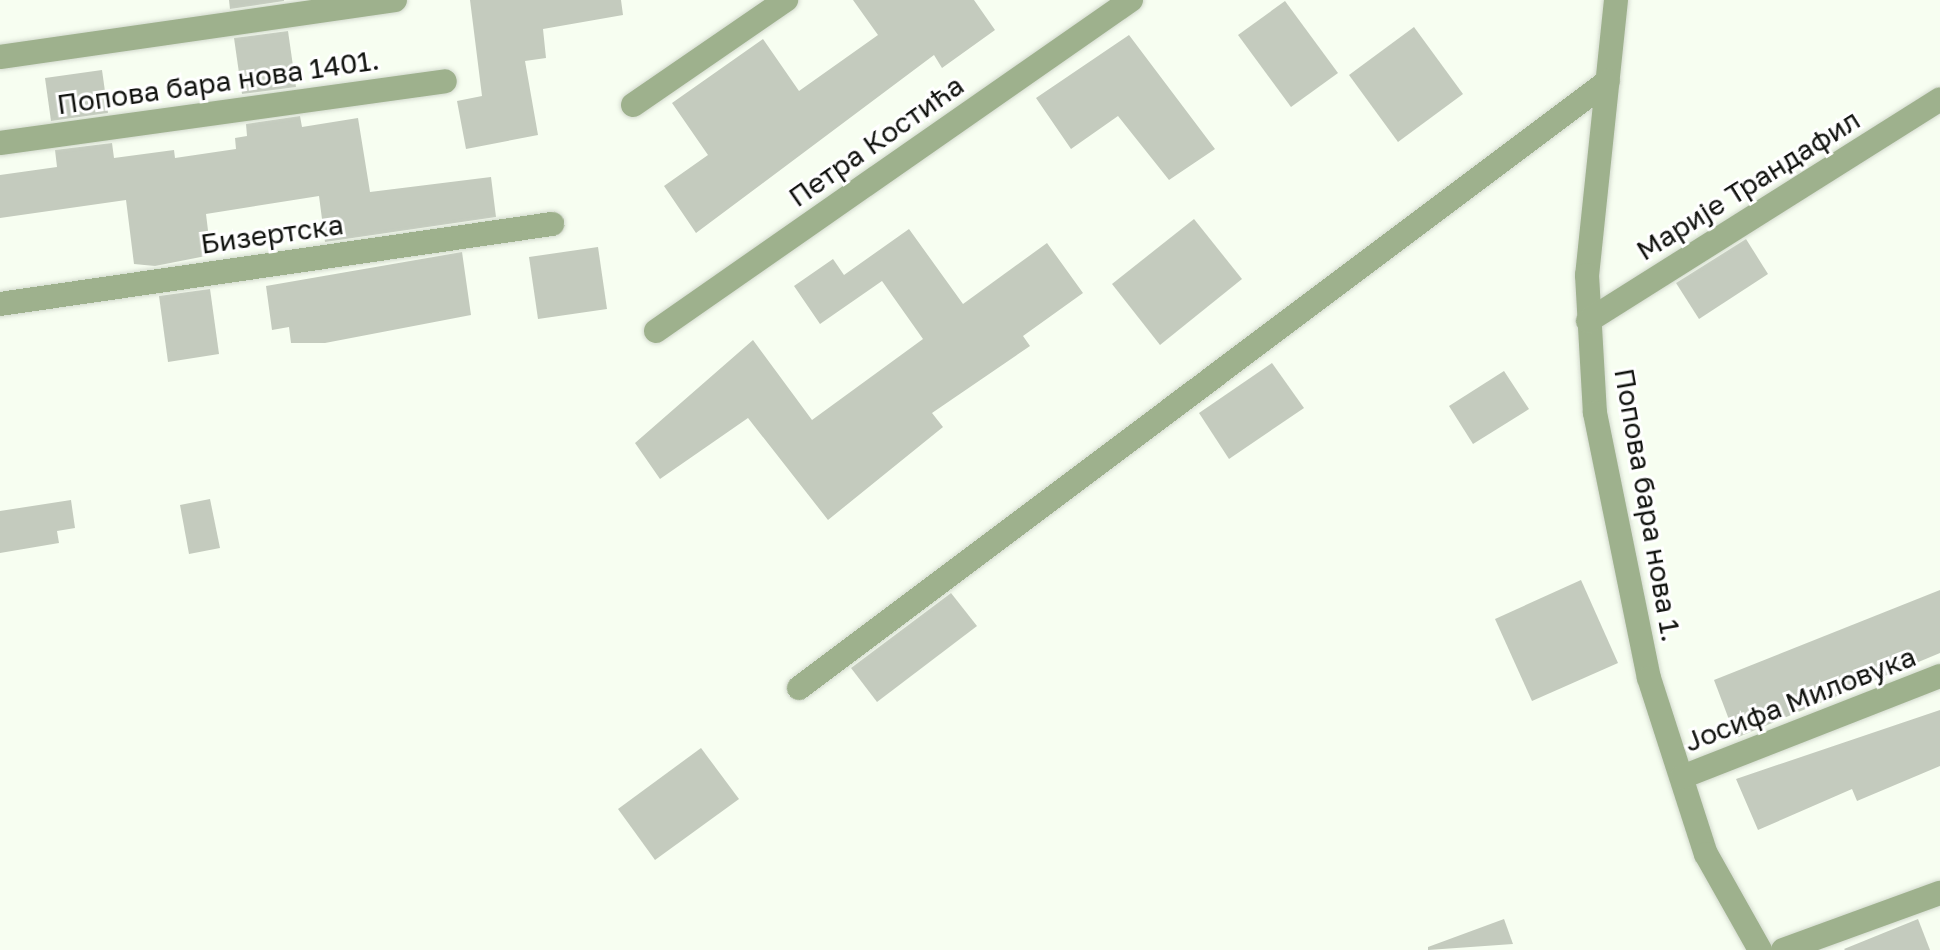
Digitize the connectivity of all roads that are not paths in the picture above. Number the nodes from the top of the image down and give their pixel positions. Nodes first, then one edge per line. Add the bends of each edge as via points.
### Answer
1 (395, 0) edge
2 (786, 0) edge
3 (1131, 0) edge
4 (1616, 0) edge
5 (0, 57) edge
6 (445, 81) dead end
7 (1608, 81) junction
8 (1940, 99) edge
9 (633, 105) dead end
10 (0, 143) edge
11 (552, 224) dead end
12 (0, 304) edge
13 (1588, 321) junction
14 (656, 331) dead end
15 (1940, 676) edge
16 (799, 688) dead end
17 (1682, 777) junction
18 (1940, 893) edge
19 (1760, 950) edge
20 (1783, 950) edge

1 - 5 street
2 - 9 street
3 - 14 street, Петра Костића
4 - 7 street, Попова бара нова 1.
6 - 10 street, Попова бара нова 1401.
7 - 13 street, Попова бара нова 1.
7 - 16 street
8 - 13 street, Марије Трандафил
11 - 12 street, Бизертска
13 - 17 street, Попова бара нова 1. via 1607,471 1649,678
15 - 17 street, Јосифа Миловука
17 - 19 street, Попова бара нова 1. via 1715,877
18 - 20 street

